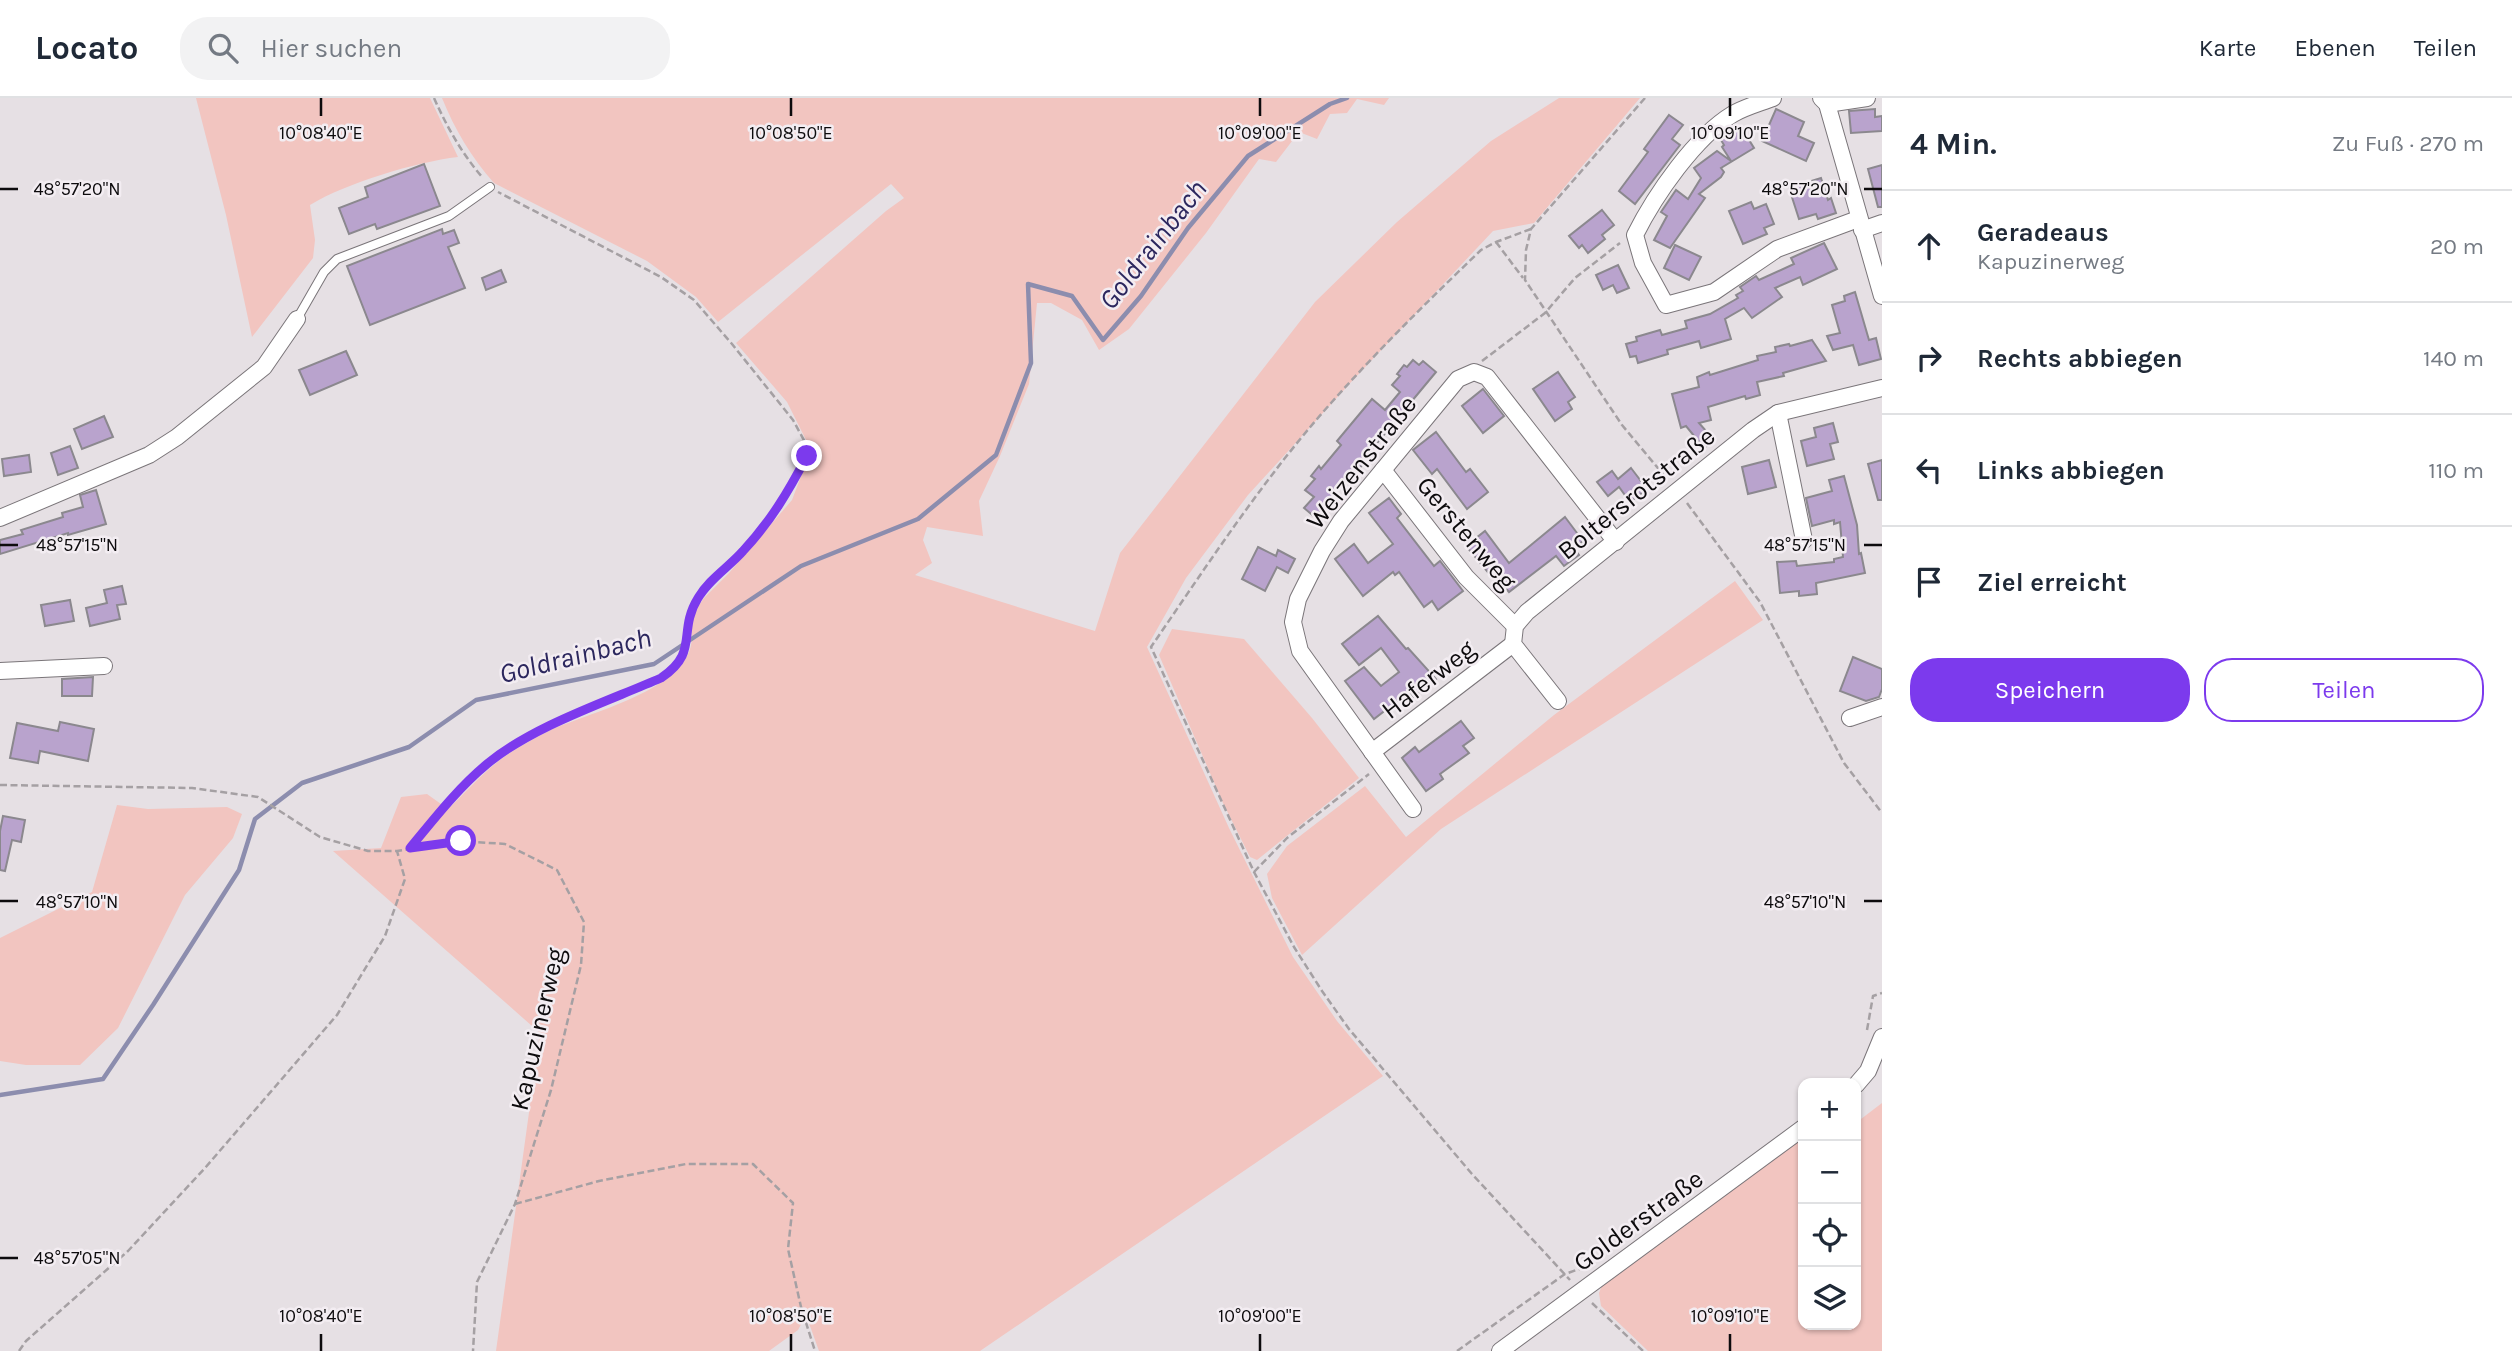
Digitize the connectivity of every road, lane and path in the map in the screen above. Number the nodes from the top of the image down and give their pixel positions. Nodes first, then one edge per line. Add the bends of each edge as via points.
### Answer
1 (434, 98) edge
2 (1645, 98) edge
3 (1773, 98) edge
4 (1867, 98) edge
5 (1824, 101) edge
6 (490, 187) junction
7 (1882, 223) edge
8 (1860, 225) junction
9 (1531, 229) junction
10 (1636, 234) junction
11 (1496, 242) junction
12 (1525, 280) junction
13 (1882, 296) edge
14 (1545, 313) junction
15 (297, 319) joint
16 (1474, 372) junction
17 (1882, 388) edge
18 (1778, 413) junction
19 (1383, 470) junction
20 (1678, 492) junction
21 (0, 518) edge
22 (1804, 540) dead end
23 (1616, 542) junction
24 (1515, 626) junction
25 (1513, 644) junction
26 (104, 666) dead end
27 (0, 671) edge
28 (1558, 701) dead end
29 (1882, 707) edge
30 (1850, 718) dead end
31 (1376, 759) junction
32 (0, 785) edge
33 (1413, 808) dead end
34 (1882, 813) edge
35 (410, 848) junction
36 (397, 851) junction
37 (1254, 872) junction
38 (1882, 993) edge
39 (1882, 1037) edge
40 (1865, 1041) dead end
41 (1861, 1079) edge
42 (1798, 1132) edge
43 (515, 1204) junction
44 (1565, 1274) dead end
45 (1580, 1292) junction
46 (19, 1351) edge
47 (473, 1351) edge
48 (815, 1351) edge
49 (1500, 1351) edge
50 (1643, 1351) edge

1 - 6 path via 467,160
2 - 9 path
3 - 10 street via 1734,113 1705,134 1647,210
4 - 5 street
5 - 8 street
6 - 15 lane via 449,216 337,259 324,272
6 - 35 path via 661,277 694,300 793,420 807,456 780,507 698,597 687,623 685,653 676,668 538,732 487,764
7 - 8 street
8 - 10 street via 1777,249 1714,292 1666,305 1643,263
8 - 13 street
9 - 11 path
9 - 12 path
10 - 14 path via 1576,278
11 - 12 path
11 - 37 path via 1481,250 1396,331 1330,404 1235,524 1151,647
12 - 14 path
14 - 16 path via 1485,356
14 - 20 path via 1622,425
15 - 21 street via 264,367 177,437 149,455
16 - 19 street, Weizenstraße via 1458,379
16 - 23 street via 1487,377
17 - 18 street, Boltersrotstraße
18 - 20 street, Boltersrotstraße
18 - 22 street
19 - 24 street, Gerstenweg via 1466,577
19 - 31 street, Weizenstraße via 1322,551 1298,599 1293,622 1300,651
20 - 23 street, Boltersrotstraße
20 - 34 path via 1760,602 1844,763
23 - 24 street, Boltersrotstraße
24 - 25 street
25 - 28 street
25 - 31 street, Haferweg
26 - 27 street
29 - 30 street
31 - 33 street, Weizenstraße
31 - 37 path
32 - 36 path, Kapuzinerweg via 192,788 258,797 320,837 368,851
35 - 36 path, Kapuzinerweg
35 - 43 path, Kapuzinerweg via 461,841 505,844 557,870 584,922 570,1019
36 - 46 path via 405,879 385,936 337,1015 128,1251
37 - 44 path via 1294,947 1349,1029 1472,1174
38 - 40 path via 1873,996
39 - 41 street
42 - 45 street, Golderstraße
43 - 47 path, Kapuzinerweg via 477,1282
43 - 48 path via 686,1164 753,1164 793,1203 788,1249
45 - 49 street, Golderstraße
45 - 50 path

